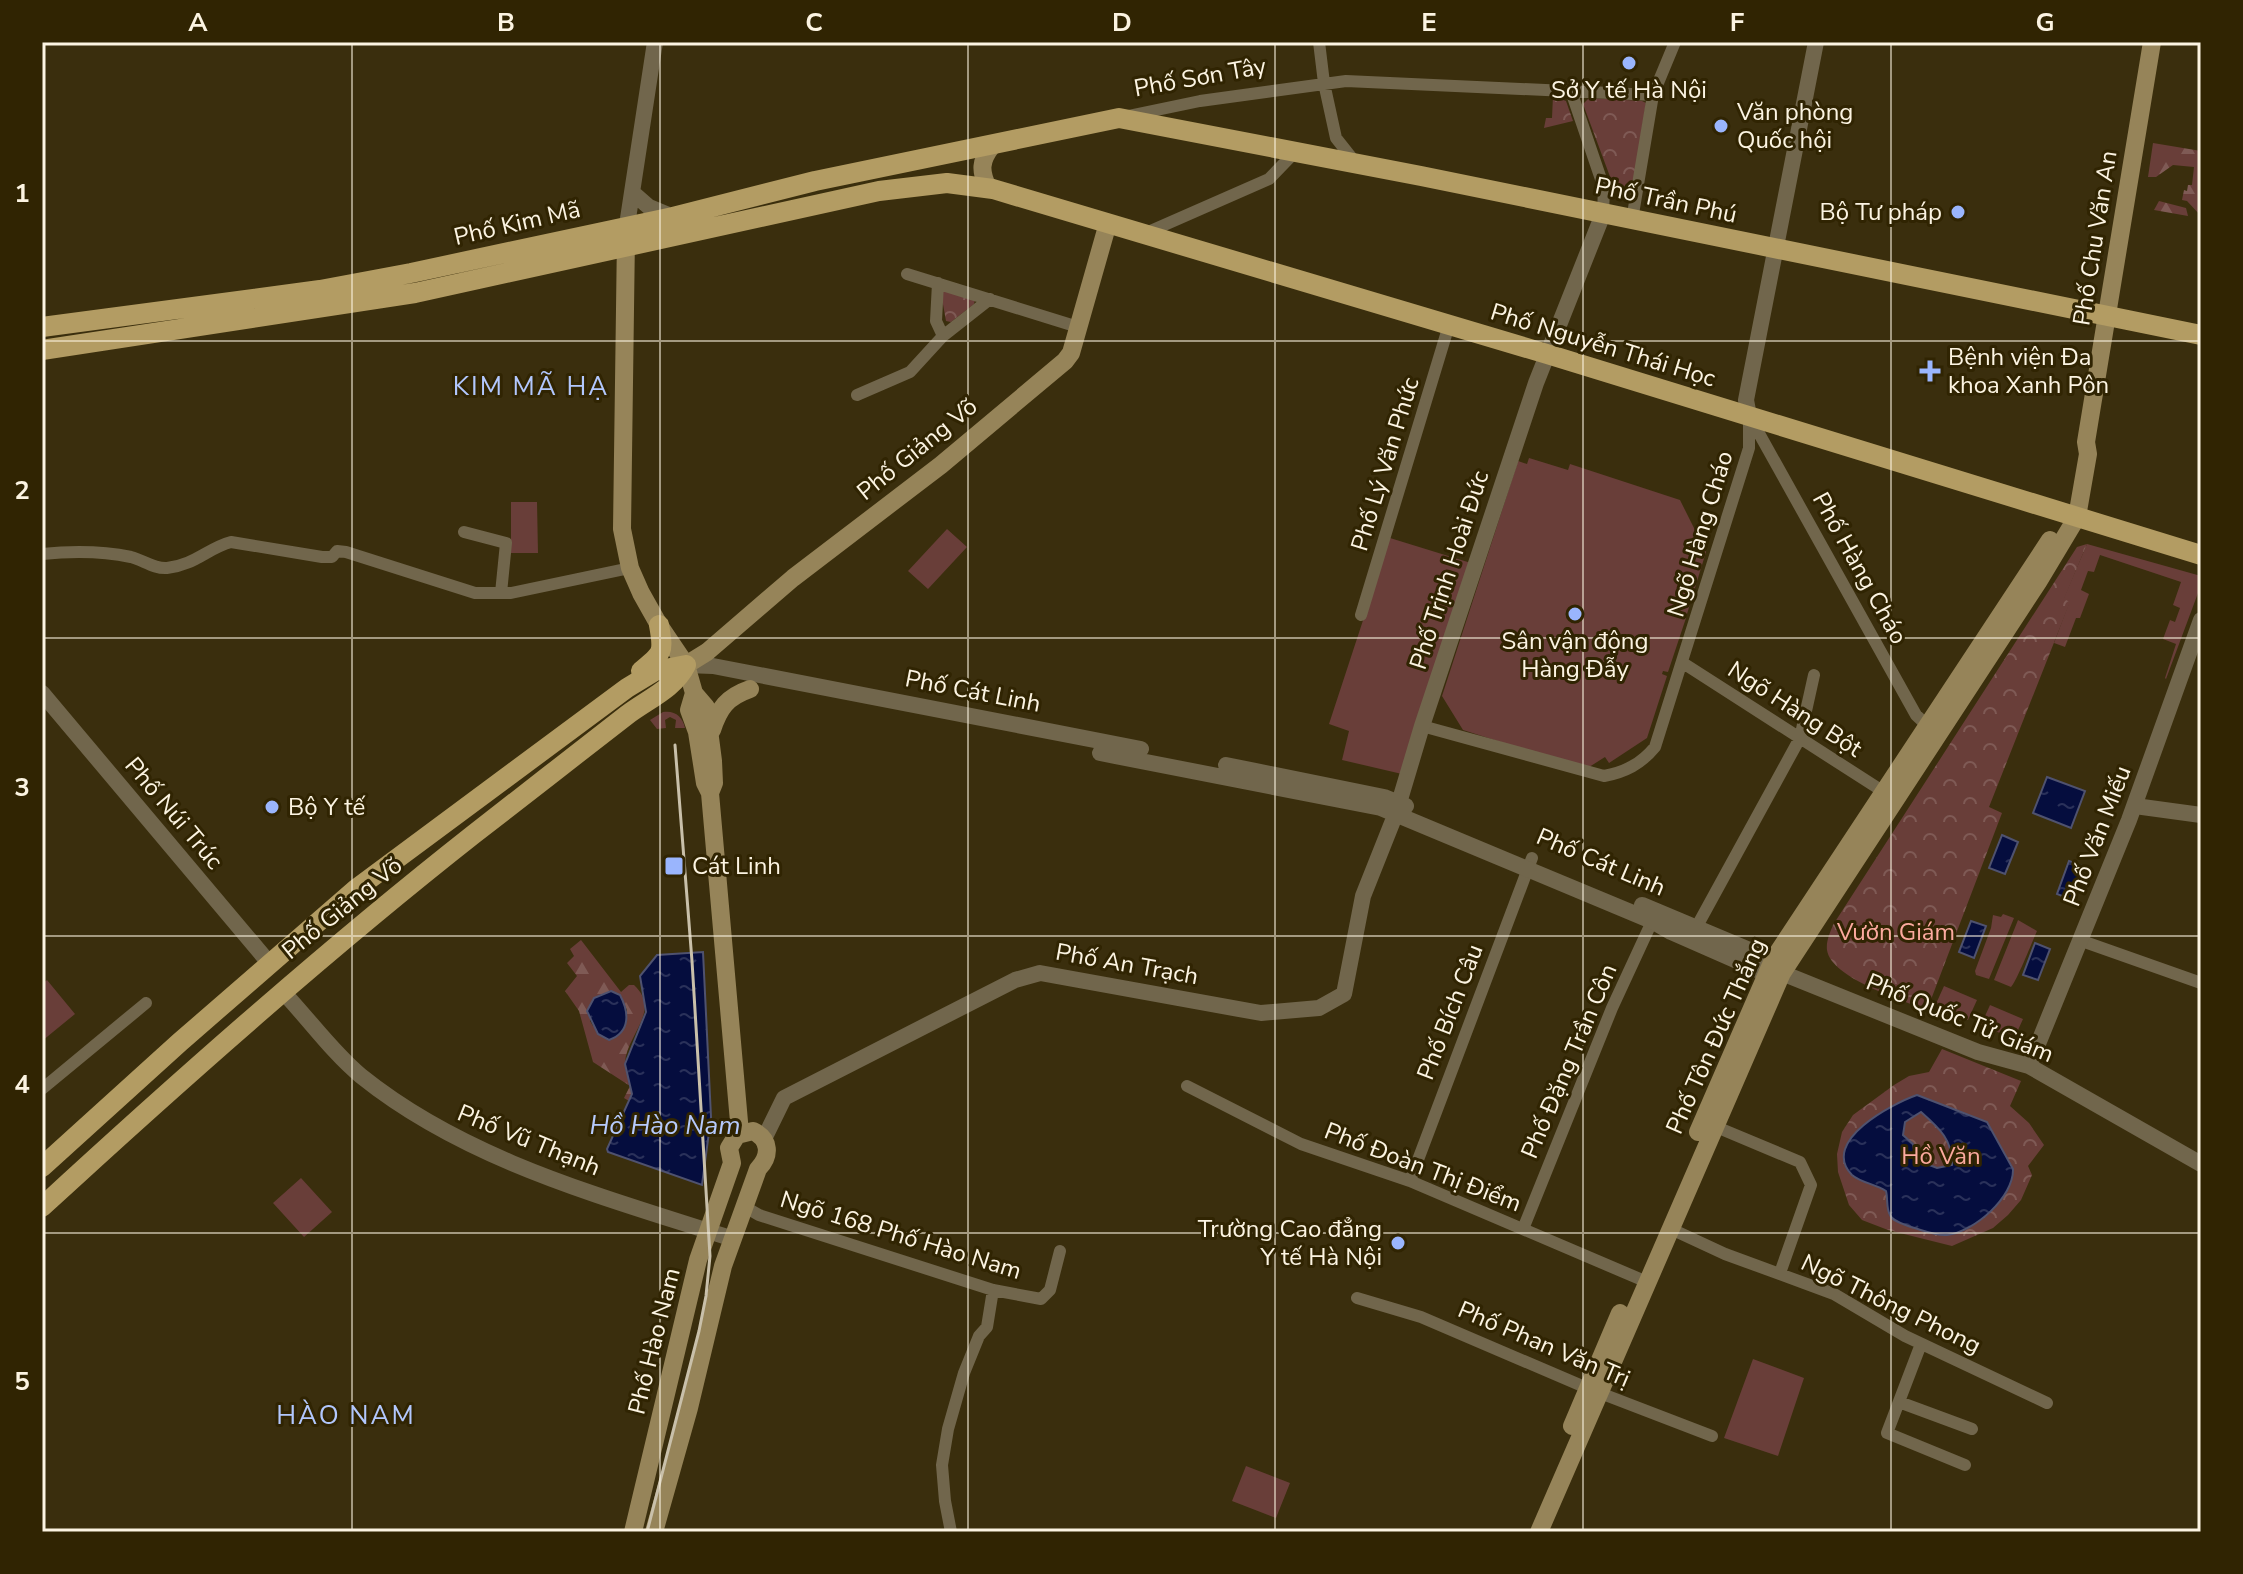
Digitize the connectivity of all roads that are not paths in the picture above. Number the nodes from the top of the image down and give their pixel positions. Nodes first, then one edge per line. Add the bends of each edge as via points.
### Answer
1 (655, 42) edge
2 (1319, 42) edge
3 (1675, 42) edge
4 (1816, 42) edge
5 (2152, 42) edge
6 (1324, 83) junction
7 (1571, 91) junction
8 (1653, 95) junction
9 (1119, 118) junction
10 (1336, 138) junction
11 (995, 145) junction
12 (1295, 152) junction
13 (1316, 156) junction
14 (921, 158) junction
15 (1356, 164) junction
16 (924, 184) junction
17 (988, 188) junction
18 (633, 193) junction
19 (1603, 214) junction
20 (673, 217) junction
21 (1632, 220) junction
22 (1108, 223) junction
23 (1143, 234) junction
24 (626, 235) junction
25 (1775, 248) junction
26 (907, 274) dead end
27 (413, 283) junction
28 (938, 283) junction
29 (990, 299) junction
30 (2107, 315) junction
31 (1449, 325) junction
32 (42, 327) edge
33 (1078, 327) junction
34 (2201, 335) edge
35 (943, 336) junction
36 (42, 350) edge
37 (1547, 354) junction
38 (857, 395) dead end
39 (1749, 416) junction
40 (2071, 515) junction
41 (464, 532) dead end
42 (42, 554) edge
43 (2201, 555) edge
44 (630, 568) junction
45 (501, 593) junction
46 (1361, 615) dead end
47 (2201, 620) edge
48 (659, 625) junction
49 (1683, 663) junction
50 (686, 665) junction
51 (1814, 675) dead end
52 (627, 688) junction
53 (750, 689) dead end
54 (694, 690) junction
55 (664, 691) junction
56 (42, 693) edge
57 (1422, 726) junction
58 (1933, 731) junction
59 (711, 733) junction
60 (1800, 738) junction
61 (1884, 792) junction
62 (710, 793) junction
63 (2135, 806) junction
64 (1398, 808) junction
65 (459, 813) junction
66 (2201, 815) edge
67 (475, 834) junction
68 (1530, 863) junction
69 (1655, 916) junction
70 (1696, 928) junction
71 (2082, 941) junction
72 (270, 964) junction
73 (1774, 969) junction
74 (2201, 983) edge
75 (282, 991) junction
76 (146, 1003) dead end
77 (2029, 1066) junction
78 (1187, 1086) dead end
79 (42, 1089) edge
80 (1714, 1126) junction
81 (740, 1133) junction
82 (764, 1139) junction
83 (1692, 1162) junction
84 (732, 1163) junction
85 (2201, 1164) edge
86 (42, 1167) edge
87 (758, 1169) junction
88 (1410, 1181) junction
89 (721, 1200) junction
90 (42, 1207) edge
91 (745, 1207) junction
92 (1669, 1228) junction
93 (1523, 1229) junction
94 (709, 1231) junction
95 (733, 1239) junction
96 (1060, 1251) dead end
97 (1780, 1273) junction
98 (1641, 1280) junction
99 (993, 1290) junction
100 (1357, 1298) dead end
101 (1921, 1344) junction
102 (1593, 1390) junction
103 (664, 1400) junction
104 (1899, 1402) junction
105 (2047, 1403) dead end
106 (689, 1408) junction
107 (1972, 1429) dead end
108 (1712, 1436) dead end
109 (1965, 1465) dead end
110 (633, 1532) edge
111 (654, 1532) edge
112 (951, 1532) edge
113 (1526, 1532) edge
114 (1539, 1532) edge

1 - 18 street
2 - 6 street
3 - 8 street
4 - 25 street
5 - 30 main road, Phố Chu Văn An
6 - 7 street, Phố Sơn Tây
6 - 9 street, Phố Sơn Tây
6 - 10 street
7 - 8 street, Phố Sơn Tây
7 - 19 street via 1604,188
8 - 21 street
9 - 11 main road, Phố Sơn Tây
9 - 12 main road, Phố Trần Phú
10 - 13 street
10 - 15 street
11 - 14 main road, Phố Kim Mã
11 - 17 main road via 981,165
12 - 13 main road, Phố Trần Phú
12 - 23 street via 1269,179
13 - 15 main road, Phố Trần Phú
14 - 16 main road
14 - 20 main road, Phố Kim Mã
15 - 19 main road, Phố Trần Phú
16 - 17 main road, Phố Kim Mã
16 - 24 main road, Phố Kim Mã
17 - 22 main road, Phố Nguyễn Thái Học
18 - 20 street
18 - 24 street
19 - 21 main road, Phố Trần Phú
19 - 37 street, Phố Trịnh Hoài Đức
20 - 24 main road, Phố Kim Mã
21 - 25 main road, Phố Trần Phú
22 - 23 main road, Phố Nguyễn Thái Học
22 - 33 main road, Phố Giảng Võ
23 - 31 main road, Phố Nguyễn Thái Học
24 - 27 main road, Phố Kim Mã
24 - 44 main road, Phố Hào Nam via 620,516
25 - 30 main road, Phố Trần Phú
25 - 39 street via 1746,400
26 - 28 street
27 - 32 main road, Phố Kim Mã via 320,290
27 - 36 main road, Phố Kim Mã via 301,312
28 - 29 street
28 - 35 street via 936,321
29 - 33 street
29 - 35 street
30 - 34 main road, Phố Trần Phú
30 - 40 main road, Phố Chu Văn An
31 - 37 main road, Phố Nguyễn Thái Học
31 - 46 street, Phố Lý Văn Phức
33 - 50 main road, Phố Giảng Võ via 1069,357 1047,376
35 - 38 street via 910,372
37 - 39 main road, Phố Nguyễn Thái Học
37 - 57 street, Phố Trịnh Hoài Đức
39 - 40 main road, Phố Nguyễn Thái Học
39 - 49 street, Ngõ Hàng Cháo via 1749,448
39 - 58 street, Phố Hàng Cháo via 1916,715
40 - 43 main road, Phố Nguyễn Thái Học
40 - 58 main road, Phố Tôn Đức Thắng
41 - 45 street via 506,543
42 - 45 street via 95,552 166,568 194,562 231,542 322,557 337,551 475,593
44 - 45 street
44 - 48 main road, Phố Hào Nam
47 - 63 street, Phố Văn Miếu
48 - 50 main road, Phố Hào Nam
48 - 52 main road via 661,655
49 - 57 street, Ngõ Hàng Cháo via 1655,747 1619,774 1585,772
49 - 60 street, Ngõ Hàng Bột
50 - 52 main road, Phố Giảng Võ via 655,671
50 - 54 main road, Phố Hào Nam
50 - 55 main road, Phố Giảng Võ
50 - 64 street, Phố Cát Linh via 713,666 1101,746 1370,794
51 - 60 street
52 - 65 main road, Phố Giảng Võ
53 - 59 main road via 725,702
54 - 55 main road
54 - 59 main road, Phố Hào Nam via 706,707
54 - 62 main road, Phố Hào Nam via 689,710
55 - 67 main road, Phố Giảng Võ
56 - 72 street, Phố Núi Trúc
57 - 64 street, Phố Trịnh Hoài Đức
58 - 61 main road, Phố Tôn Đức Thắng
58 - 73 main road, Phố Tôn Đức Thắng
59 - 62 main road, Phố Hào Nam
60 - 61 street, Ngõ Hàng Bột
60 - 70 street
61 - 73 main road, Phố Tôn Đức Thắng
62 - 81 main road, Phố Hào Nam
63 - 66 street
63 - 71 street, Phố Văn Miếu
64 - 68 street, Phố Cát Linh
64 - 82 street, Phố An Trạch via 1363,896 1344,994 1319,1008 1261,1013 1040,973 994,990 784,1098
65 - 67 main road
65 - 72 main road, Phố Giảng Võ via 356,889
67 - 75 main road, Phố Giảng Võ
68 - 69 street, Phố Cát Linh
68 - 88 street, Phố Bích Câu
69 - 70 street, Phố Cát Linh
69 - 73 street, Phố Cát Linh via 1671,932
69 - 93 street, Phố Đặng Trần Côn
70 - 73 street, Phố Cát Linh
71 - 74 street
71 - 77 street, Phố Văn Miếu
72 - 86 main road, Phố Giảng Võ
73 - 77 street, Phố Quốc Tử Giám via 1978,1052
73 - 80 main road, Phố Tôn Đức Thắng
73 - 83 main road, Phố Tôn Đức Thắng
75 - 90 main road, Phố Giảng Võ
75 - 94 street, Phố Vũ Thạnh via 357,1073 440,1130 501,1159
76 - 79 street
77 - 85 street, Phố Quốc Tử Giám
78 - 88 street, Phố Đoàn Thị Điểm via 1301,1144
80 - 83 main road, Phố Tôn Đức Thắng
80 - 97 street via 1800,1162 1811,1185
81 - 82 main road via 753,1131
81 - 84 main road, Phố Hào Nam via 729,1148
82 - 87 main road, Phố Hào Nam via 767,1157
83 - 92 main road, Phố Tôn Đức Thắng
83 - 98 main road, Phố Tôn Đức Thắng
84 - 87 main road via 741,1172
84 - 89 main road, Phố Hào Nam
87 - 91 main road, Phố Hào Nam
88 - 93 street, Phố Đoàn Thị Điểm
89 - 91 main road
89 - 94 main road, Phố Hào Nam
91 - 95 main road, Phố Hào Nam
91 - 99 street, Ngõ 168 Phố Hào Nam
92 - 97 street, Ngõ Thông Phong
92 - 98 main road, Phố Tôn Đức Thắng
93 - 98 street, Phố Đoàn Thị Điểm
94 - 95 street, Phố Vũ Thạnh
94 - 103 main road, Phố Hào Nam
95 - 106 main road, Phố Hào Nam
96 - 99 street, Ngõ 168 Phố Hào Nam via 1050,1290 1041,1299
97 - 101 street, Ngõ Thông Phong via 1834,1294
98 - 102 main road, Phố Tôn Đức Thắng
99 - 112 street via 987,1327 964,1373 944,1453
100 - 102 street, Phố Phan Văn Trị via 1421,1317
101 - 104 street
101 - 105 street, Ngõ Thông Phong
102 - 108 street, Phố Phan Văn Trị
102 - 113 main road, Phố Tôn Đức Thắng
102 - 114 main road, Phố Tôn Đức Thắng
103 - 106 main road
103 - 110 main road, Phố Hào Nam
104 - 107 street
104 - 109 street via 1887,1433
106 - 111 main road, Phố Hào Nam

